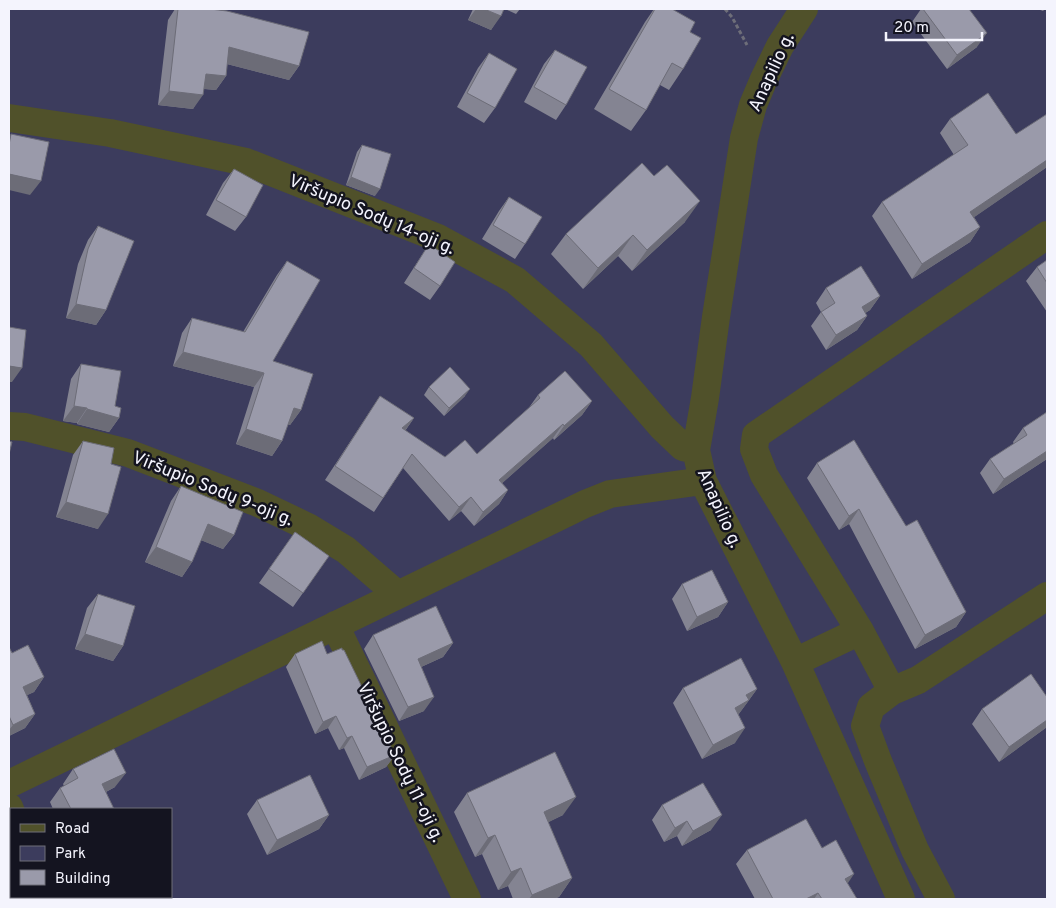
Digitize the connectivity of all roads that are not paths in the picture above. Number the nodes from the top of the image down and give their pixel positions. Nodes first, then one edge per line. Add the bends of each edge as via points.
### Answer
1 (804, 9) edge
2 (9, 118) edge
3 (1047, 235) edge
4 (9, 426) edge
5 (696, 450) junction
6 (703, 481) junction
7 (398, 594) junction
8 (1047, 596) edge
9 (335, 625) junction
10 (860, 631) junction
11 (795, 662) junction
12 (892, 691) junction
13 (9, 784) edge
14 (467, 899) edge
15 (901, 899) edge
16 (941, 899) edge

1 - 5 street, Anapilio g. via 764,79 744,138
2 - 5 street, Viršupio Sodų 14-oji g. via 110,133 246,162 438,238 515,280 592,345 683,447
3 - 10 street via 756,435 754,449 764,475
4 - 7 street, Viršupio Sodų 9-oji g. via 25,427 128,453 258,503 308,526 346,550
5 - 6 street, Anapilio g.
6 - 7 street via 610,494
6 - 11 street, Anapilio g.
7 - 9 street
8 - 12 street via 918,680
9 - 13 street
9 - 14 street, Viršupio Sodų 11-oji g.
10 - 11 street
10 - 12 street
11 - 15 street, Anapilio g.
12 - 16 street via 871,707 865,726 915,850

